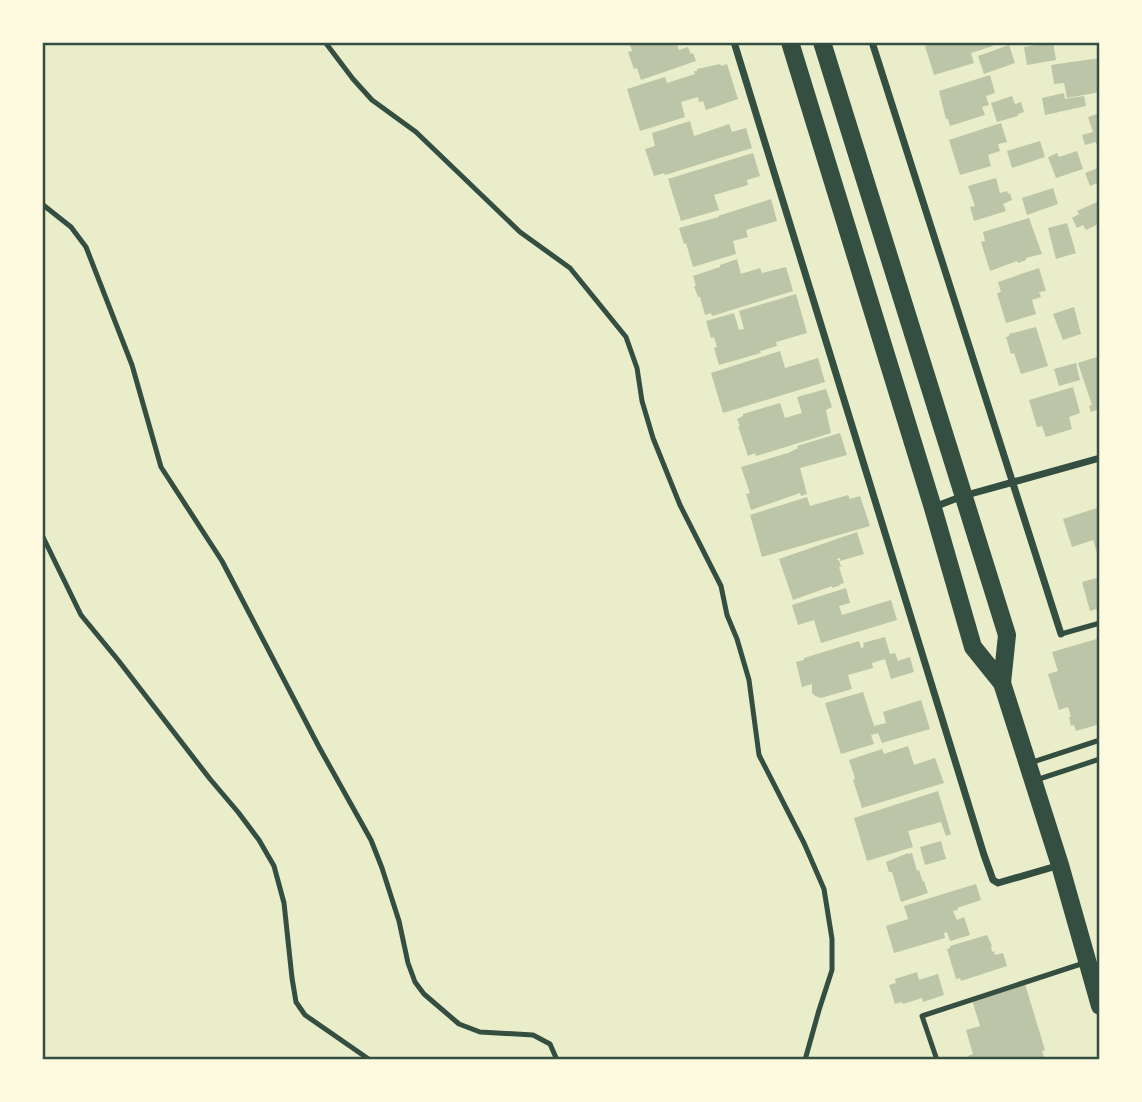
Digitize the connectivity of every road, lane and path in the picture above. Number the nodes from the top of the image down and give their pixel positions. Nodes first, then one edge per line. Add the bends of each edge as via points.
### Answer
1 (325, 42) edge
2 (734, 42) edge
3 (790, 42) edge
4 (822, 42) edge
5 (872, 42) edge
6 (42, 204) edge
7 (1100, 458) edge
8 (1012, 483) junction
9 (963, 496) junction
10 (933, 508) junction
11 (42, 535) edge
12 (1100, 623) edge
13 (1061, 634) joint
14 (1002, 682) junction
15 (1100, 740) edge
16 (1100, 759) edge
17 (1028, 763) junction
18 (1033, 781) junction
19 (1060, 865) junction
20 (1087, 962) junction
21 (1100, 1006) edge
22 (370, 1060) edge
23 (557, 1060) edge
24 (805, 1060) edge
25 (937, 1060) edge

1 - 24 lane via 372,100 416,132 520,232 570,268 626,337 638,368 653,438 721,586 749,680 760,755 824,889 832,970
2 - 19 street via 993,880 998,883
3 - 10 main road
4 - 9 main road
5 - 8 street
6 - 23 lane via 71,227 86,247 132,365 161,467 222,561 371,840 415,982 459,1024 480,1032 533,1035 550,1044
7 - 8 street
8 - 9 street
8 - 13 street
9 - 10 street
9 - 14 main road via 1007,635
10 - 14 main road via 973,647
11 - 22 lane via 81,615 239,812 274,866 284,903 296,1002 305,1015
12 - 13 lane
14 - 17 main road
15 - 17 lane
16 - 18 lane
17 - 18 main road
18 - 19 main road
19 - 20 main road
20 - 21 main road
20 - 25 lane via 922,1016

